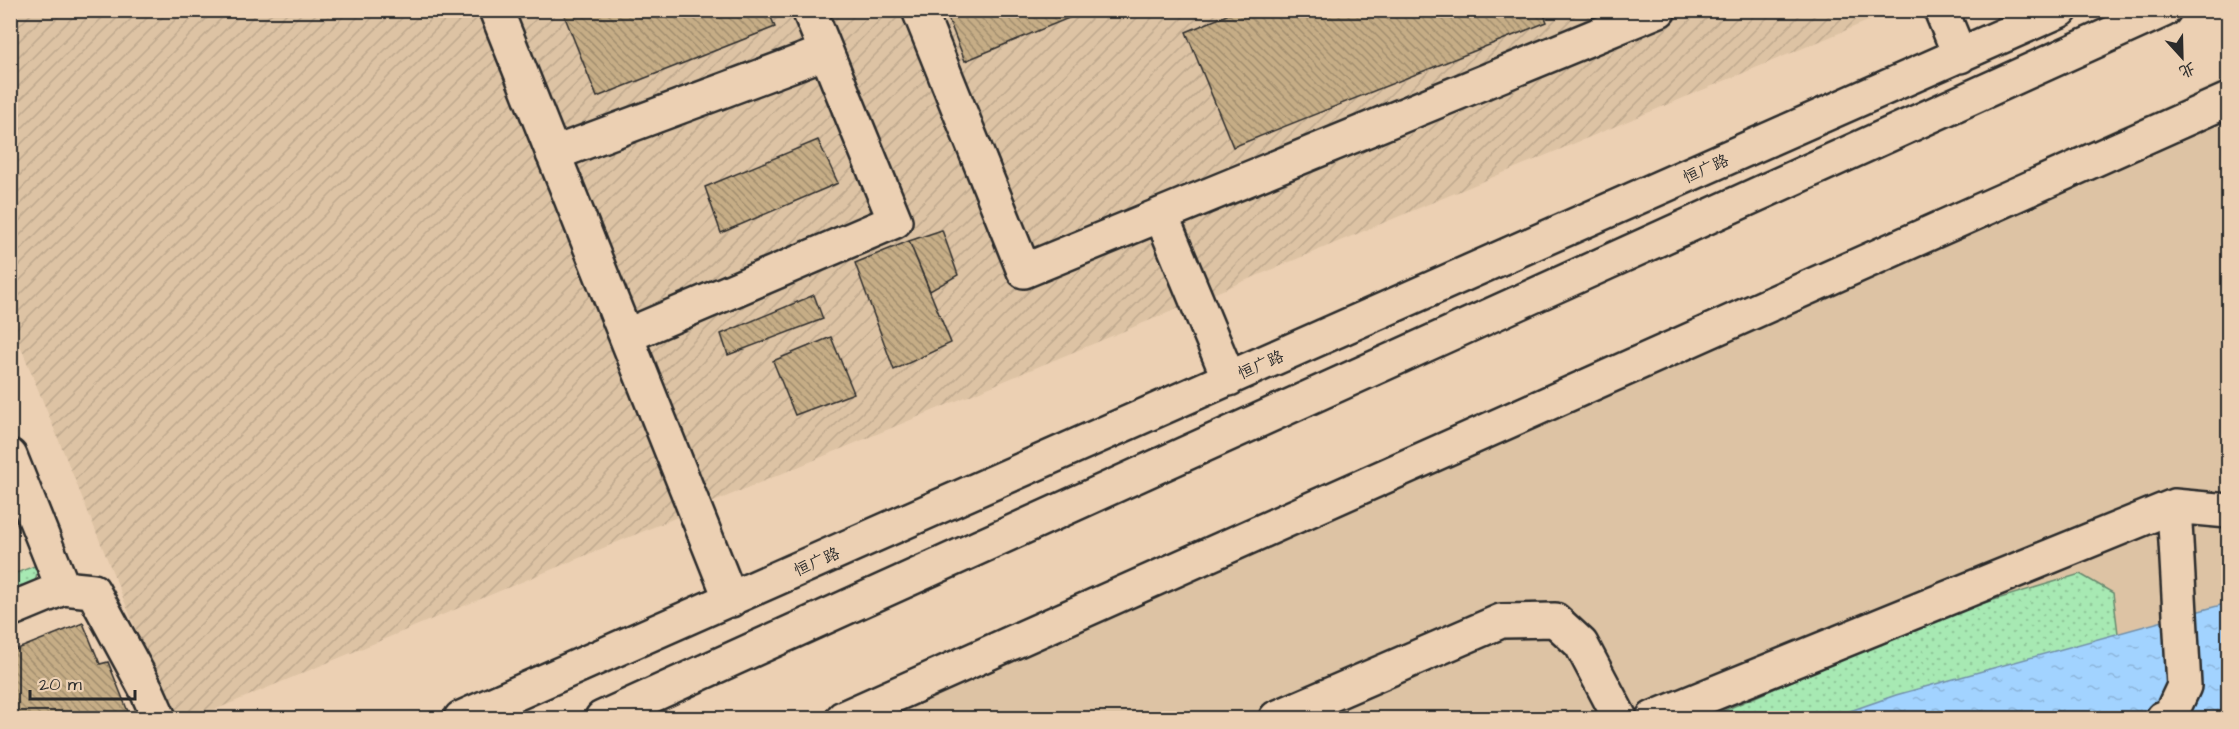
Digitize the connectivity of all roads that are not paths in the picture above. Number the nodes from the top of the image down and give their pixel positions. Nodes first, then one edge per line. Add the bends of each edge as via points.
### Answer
1 (495, 10) edge
2 (809, 10) edge
3 (919, 10) edge
4 (1659, 10) edge
5 (1941, 10) edge
6 (2061, 10) edge
7 (2164, 10) edge
8 (826, 52) junction
9 (1960, 56) junction
10 (2229, 100) edge
11 (553, 154) junction
12 (1161, 215) junction
13 (626, 336) junction
14 (1229, 379) junction
15 (10, 456) edge
16 (2174, 506) junction
17 (2229, 511) edge
18 (63, 588) junction
19 (731, 600) junction
20 (10, 610) edge
21 (159, 718) edge
22 (461, 718) edge
23 (602, 718) edge
24 (843, 718) edge
25 (1276, 718) edge
26 (1620, 718) edge
27 (1653, 718) edge
28 (2163, 718) edge

1 - 11 street
2 - 8 street
3 - 12 street via 1024,271
4 - 12 street
5 - 9 street
6 - 9 street, 恒广路
7 - 23 street
8 - 11 street
8 - 13 street via 895,221
9 - 14 street, 恒广路
10 - 24 street
11 - 13 street
12 - 14 street
13 - 19 street
14 - 19 street, 恒广路
15 - 18 street
16 - 17 street
16 - 27 street
16 - 28 street via 2184,686 2170,716
18 - 20 street
18 - 21 street via 93,591
19 - 22 street, 恒广路
25 - 26 street via 1501,621 1555,620 1581,644

